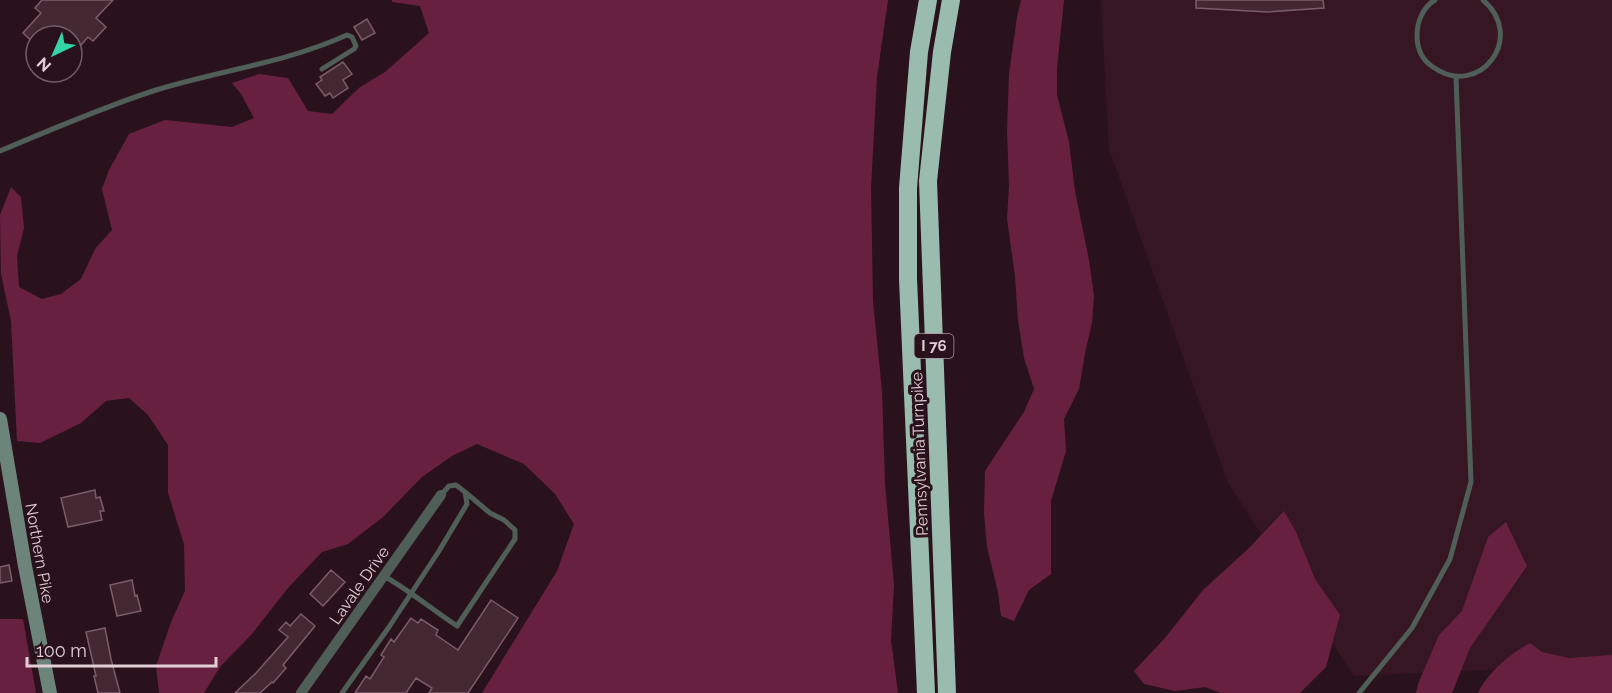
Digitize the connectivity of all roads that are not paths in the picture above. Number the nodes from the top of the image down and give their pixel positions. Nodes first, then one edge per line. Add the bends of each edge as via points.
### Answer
1 (928, 0) edge
2 (951, 0) edge
3 (1435, 0) edge
4 (1483, 0) edge
5 (321, 69) dead end
6 (1456, 77) junction
7 (0, 151) edge
8 (0, 419) edge
9 (465, 492) junction
10 (441, 495) joint
11 (384, 576) junction
12 (411, 592) junction
13 (50, 693) edge
14 (301, 693) edge
15 (342, 693) edge
16 (926, 693) edge
17 (947, 693) edge
18 (1359, 693) edge

1 - 16 highway, Pennsylvania Turnpike / I 76 via 919,52 908,188 908,279
2 - 17 highway, Pennsylvania Turnpike / I 76 via 928,181
3 - 6 lane via 1421,15 1417,44 1429,65
4 - 6 lane via 1500,25 1497,54 1484,69
5 - 7 lane via 354,49 351,37 153,91
6 - 18 lane via 1471,482 1450,559 1412,628
8 - 13 main road, Northern Pike
9 - 10 lane via 456,485 449,486
9 - 12 lane via 467,504
9 - 12 lane via 504,520 515,531 515,539 457,626
10 - 11 street, Lavale Drive
11 - 12 lane
11 - 14 street, Lavale Drive
12 - 15 lane

